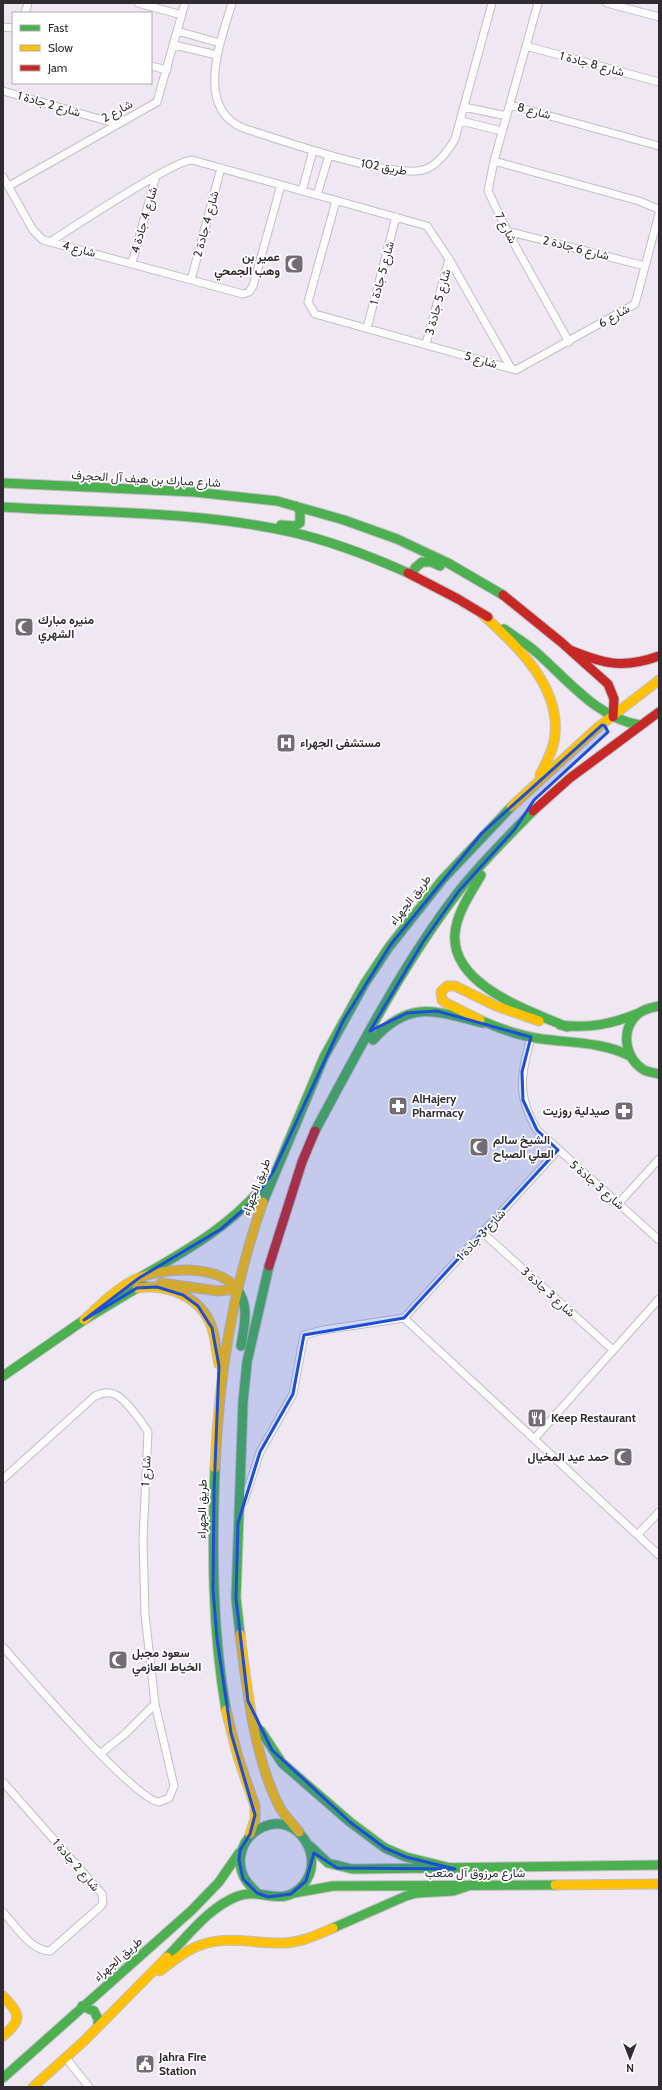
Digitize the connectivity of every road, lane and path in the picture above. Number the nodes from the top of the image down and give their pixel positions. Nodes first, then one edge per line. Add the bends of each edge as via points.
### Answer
1 (185, 3) edge
2 (232, 3) edge
3 (492, 3) edge
4 (538, 3) edge
5 (607, 3) edge
6 (142, 4) edge
7 (182, 15) junction
8 (659, 18) edge
9 (177, 31) junction
10 (220, 43) junction
11 (174, 44) junction
12 (526, 46) junction
13 (217, 55) junction
14 (152, 66) edge
15 (167, 70) junction
16 (659, 82) edge
17 (3, 91) edge
18 (510, 105) junction
19 (464, 107) junction
20 (506, 116) junction
21 (461, 121) junction
22 (117, 124) junction
23 (502, 131) junction
24 (659, 146) edge
25 (314, 151) junction
26 (329, 155) junction
27 (494, 161) junction
28 (221, 168) junction
29 (156, 176) junction
30 (3, 177) edge
31 (281, 185) junction
32 (9, 186) junction
33 (302, 191) junction
34 (317, 195) junction
35 (336, 201) junction
36 (659, 213) edge
37 (396, 217) junction
38 (506, 231) junction
39 (50, 242) junction
40 (449, 259) junction
41 (132, 263) junction
42 (646, 266) junction
43 (191, 280) junction
44 (367, 328) junction
45 (569, 342) junction
46 (426, 344) junction
47 (511, 368) junction
48 (3, 483) edge
49 (3, 506) edge
50 (296, 506) junction
51 (197, 519) junction
52 (453, 566) junction
53 (412, 575) junction
54 (480, 612) junction
55 (570, 650) junction
56 (659, 656) edge
57 (659, 680) edge
58 (659, 712) edge
59 (613, 717) junction
60 (640, 725) junction
61 (590, 747) dead end
62 (537, 781) junction
63 (515, 829) junction
64 (494, 850) junction
65 (659, 1006) edge
66 (639, 1013) junction
67 (483, 1023) junction
68 (567, 1027) junction
69 (532, 1037) junction
70 (630, 1056) junction
71 (649, 1073) junction
72 (659, 1074) edge
73 (659, 1080) edge
74 (314, 1133) junction
75 (558, 1150) junction
76 (659, 1159) edge
77 (273, 1172) junction
78 (619, 1203) junction
79 (483, 1233) junction
80 (659, 1240) edge
81 (266, 1275) junction
82 (139, 1278) junction
83 (136, 1288) junction
84 (237, 1289) junction
85 (659, 1299) edge
86 (404, 1318) junction
87 (84, 1320) junction
88 (613, 1350) junction
89 (3, 1376) edge
90 (220, 1396) junction
91 (243, 1402) junction
92 (534, 1439) junction
93 (3, 1479) edge
94 (659, 1512) edge
95 (238, 1523) junction
96 (638, 1534) junction
97 (659, 1555) edge
98 (3, 1647) edge
99 (248, 1701) junction
100 (155, 1704) junction
101 (100, 1754) junction
102 (3, 1782) edge
103 (299, 1832) junction
104 (250, 1834) junction
105 (308, 1844) junction
106 (240, 1850) junction
107 (659, 1865) edge
108 (455, 1869) junction
109 (474, 1884) junction
110 (659, 1884) edge
111 (257, 1893) junction
112 (291, 1894) junction
113 (3, 1912) edge
114 (117, 1976) junction
115 (145, 1979) junction
116 (131, 1992) junction
117 (3, 1996) edge
118 (82, 2006) junction
119 (98, 2025) junction
120 (3, 2036) edge
121 (66, 2058) junction
122 (3, 2078) edge
123 (33, 2087) edge
124 (89, 2087) edge

1 - 7 street
2 - 10 street, طريق 102
3 - 19 street, طريق 102
4 - 12 street, شارع 8
5 - 8 street
6 - 7 street
7 - 9 street, شارع 2
9 - 10 street
9 - 11 street, شارع 2
10 - 13 street, طريق 102
11 - 13 street
11 - 15 street, شارع 2
12 - 16 street, شارع 8 جادة 1
12 - 18 street, شارع 8
13 - 25 street, طريق 102 via 215,93 220,109 232,124
14 - 15 street
15 - 22 street, شارع 2 via 157,102
17 - 22 street, شارع 2 جادة 1
18 - 20 street, شارع 7
18 - 24 street, شارع 8
19 - 20 street
19 - 21 street, طريق 102
20 - 23 street, شارع 7
21 - 23 street
21 - 26 street, طريق 102 via 449,150 425,170 399,172
22 - 32 street, شارع 2
23 - 27 street, شارع 7
25 - 26 street, طريق 102
25 - 33 street
26 - 34 street
27 - 36 street, شارع 6 via 653,206
27 - 38 street, شارع 7 via 488,185 489,197
28 - 29 street, شارع 4 via 188,160
28 - 31 street, شارع 4
28 - 43 street, شارع 4 جادة 2
29 - 39 street, شارع 4
29 - 41 street, شارع 4 جادة 4
30 - 32 street
31 - 33 street, شارع 4
31 - 43 street, شارع 4 via 252,290 243,294
32 - 39 street via 33,230 43,240
33 - 34 street, شارع 5
34 - 35 street, شارع 5
35 - 37 street, شارع 5
35 - 44 street, شارع 5 via 308,302 315,314
36 - 42 street, شارع 6
37 - 40 street, شارع 5 via 428,226
37 - 44 street, شارع 5 جادة 1
38 - 42 street, شارع 6 جادة 2
38 - 45 street, شارع 7
39 - 41 street, شارع 4
40 - 46 street, شارع 5 جادة 3
40 - 47 street, شارع 5
41 - 43 street, شارع 4
42 - 45 street, شارع 6 via 635,304
44 - 46 street, شارع 5
45 - 47 street, شارع 6 via 520,369
46 - 47 street, شارع 5
48 - 50 main road, شارع مبارك بن هيف آل الحجرف via 194,492 277,501
49 - 51 main road
50 - 51 main road via 302,518 295,526 210,516
50 - 52 main road, شارع مبارك بن هيف آل الحجرف via 397,539
51 - 53 main road via 271,528 332,543 385,562
52 - 53 main road via 426,561 415,568
52 - 55 main road, شارع مبارك بن هيف آل الحجرف via 505,596
53 - 54 main road
54 - 59 main road via 535,651
54 - 62 main road via 514,644 550,696 556,715 556,736 551,753
55 - 56 main road via 601,663 625,666
55 - 59 main road, شارع مبارك بن هيف آل الحجرف via 611,688 614,699
57 - 59 main road via 633,698
58 - 60 main road
59 - 60 main road via 625,724
59 - 62 main road, طريق الجهراء via 611,726
60 - 63 main road via 570,778
61 - 63 main road via 534,800
62 - 77 main road, طريق الجهراء via 482,833 391,944 343,1021
63 - 64 main road
64 - 68 main road via 460,913 455,943 459,959 468,972 503,998
64 - 74 main road via 459,891 423,942 360,1048
65 - 66 main road
66 - 68 main road via 610,1026
66 - 70 main road via 627,1033
67 - 68 main road via 446,1003 441,996 443,988 456,986 524,1016
67 - 69 main road
67 - 74 main road via 437,1011 420,1010 393,1019 382,1027 373,1039 345,1092
69 - 70 main road via 604,1045
69 - 75 street, شارع 3 جادة 5 via 522,1072 523,1100 537,1130
70 - 71 main road
71 - 72 main road
71 - 73 main road
74 - 81 main road via 302,1162
75 - 78 street, شارع 3 جادة 5
75 - 79 street, شارع 3 جادة 1
76 - 78 street
77 - 82 main road via 252,1202 221,1229
77 - 84 main road, طريق الجهراء via 254,1226
78 - 80 street, شارع 3 جادة 5
79 - 86 street, شارع 3 جادة 1
79 - 88 street, شارع 3 جادة 3
81 - 84 main road via 252,1286
81 - 91 main road via 247,1362
82 - 84 main road via 165,1271 191,1270 217,1274
82 - 87 main road via 110,1297
83 - 84 main road via 154,1283 168,1283 224,1292
83 - 87 main road
83 - 90 main road via 157,1287 169,1290 183,1295 198,1306 212,1328 219,1366
84 - 90 main road, طريق الجهراء via 223,1359
84 - 91 main road via 244,1299 239,1367
85 - 88 street
86 - 92 street
86 - 95 street via 304,1335 293,1394 260,1452
87 - 89 main road
88 - 92 street
90 - 104 main road, طريق الجهراء via 214,1491 213,1590 217,1639 231,1733 254,1802 255,1815
91 - 95 main road
92 - 96 street
93 - 100 street, شارع 1 via 95,1396 107,1392 119,1396 144,1425 148,1432 143,1540 144,1590
94 - 96 street
95 - 99 main road via 236,1598
96 - 97 street
98 - 101 street, شارع 1
99 - 103 main road via 275,1796 288,1820
99 - 108 main road via 272,1750 282,1763 350,1822 396,1854
100 - 101 street via 125,1734
100 - 101 street, شارع 1 via 174,1786 169,1798 159,1802 148,1798
102 - 113 street, شارع 2 جادة 1 via 102,1894 103,1899 100,1907 50,1951 42,1951 35,1946
103 - 104 main road via 285,1826 269,1825
103 - 105 main road
104 - 106 main road
105 - 108 main road, شارع مرزوق آل متعب via 326,1864 338,1868
105 - 112 main road via 312,1863 310,1872 306,1881
106 - 111 main road via 239,1860 244,1879
106 - 114 main road, طريق الجهراء via 233,1864 215,1886
107 - 108 main road, شارع مرزوق آل متعب
109 - 110 main road, شارع مرزوق آل متعب
109 - 112 main road, شارع مرزوق آل متعب via 334,1886
109 - 115 main road via 453,1891 406,1896 306,1940 284,1943 225,1940 202,1944 190,1949 167,1968
111 - 112 main road via 268,1897
111 - 115 main road via 231,1898 213,1911
114 - 116 main road
114 - 118 main road, طريق الجهراء
115 - 116 main road
116 - 119 main road
117 - 120 main road via 15,2009 18,2019 15,2026
118 - 119 main road via 96,2013
118 - 122 main road, طريق الجهراء
119 - 121 main road
121 - 123 main road
121 - 124 street

